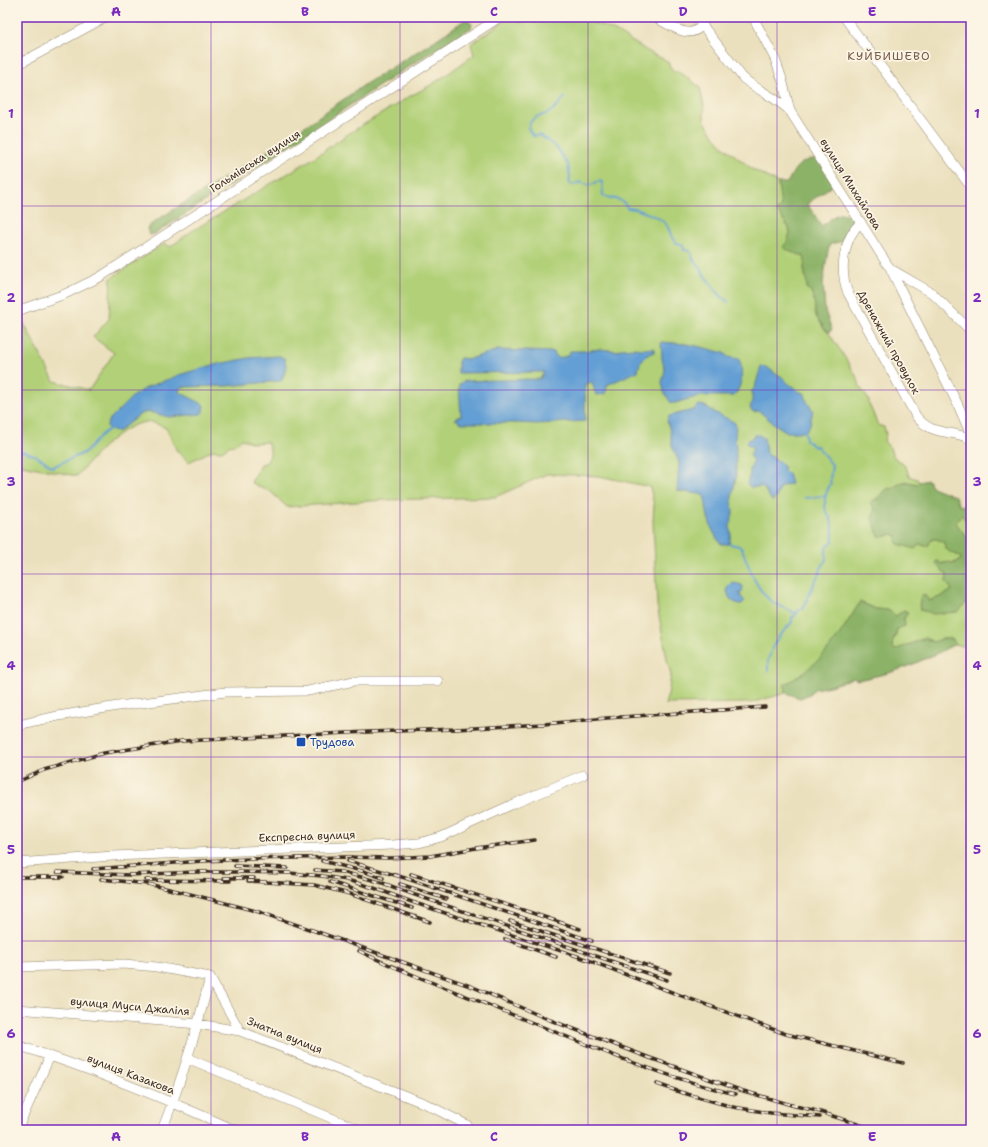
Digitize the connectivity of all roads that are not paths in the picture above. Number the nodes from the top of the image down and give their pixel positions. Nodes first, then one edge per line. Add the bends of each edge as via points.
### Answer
1 (106, 17) edge
2 (500, 17) edge
3 (655, 17) edge
4 (697, 17) edge
5 (753, 17) edge
6 (844, 17) edge
7 (703, 26) junction
8 (17, 65) edge
9 (790, 111) junction
10 (971, 187) edge
11 (861, 222) junction
12 (891, 269) junction
13 (17, 311) edge
14 (971, 331) edge
15 (971, 435) edge
16 (971, 439) edge
17 (438, 681) dead end
18 (17, 728) edge
19 (583, 775) dead end
20 (17, 863) edge
21 (17, 967) edge
22 (210, 977) junction
23 (17, 1009) edge
24 (198, 1024) junction
25 (240, 1031) junction
26 (17, 1045) edge
27 (50, 1056) junction
28 (187, 1058) junction
29 (173, 1102) junction
30 (466, 1127) edge
31 (18, 1130) edge
32 (162, 1130) edge
33 (235, 1130) edge
34 (360, 1130) edge

1 - 8 street
2 - 13 street, Гольмівська вулиця via 100,277 65,294
3 - 7 street via 687,32 693,32
4 - 7 street
5 - 9 street, вулиця Михайлова via 775,59
6 - 10 street
7 - 9 street via 748,82 778,100
9 - 11 street, вулиця Михайлова
11 - 12 street, вулиця Михайлова
11 - 16 street, Дренажний провулок via 845,250 844,279 848,293 921,422 931,428
12 - 14 street, вулиця Михайлова via 932,293
12 - 15 street
17 - 18 street via 354,681 308,691 226,692 58,716 23,724
19 - 20 street, Експресна вулиця via 441,837 419,843 113,856
21 - 22 street via 124,964
22 - 24 street
22 - 25 street, Знатна вулиця
23 - 24 street, вулиця Муси Джаліля
24 - 25 street, вулиця Муси Джаліля
24 - 28 street
25 - 30 street, Знатна вулиця via 426,1104
26 - 27 street, вулиця Казакова
27 - 29 street, вулиця Казакова
27 - 31 street
28 - 29 street
28 - 34 street
29 - 32 street
29 - 33 street, вулиця Казакова

